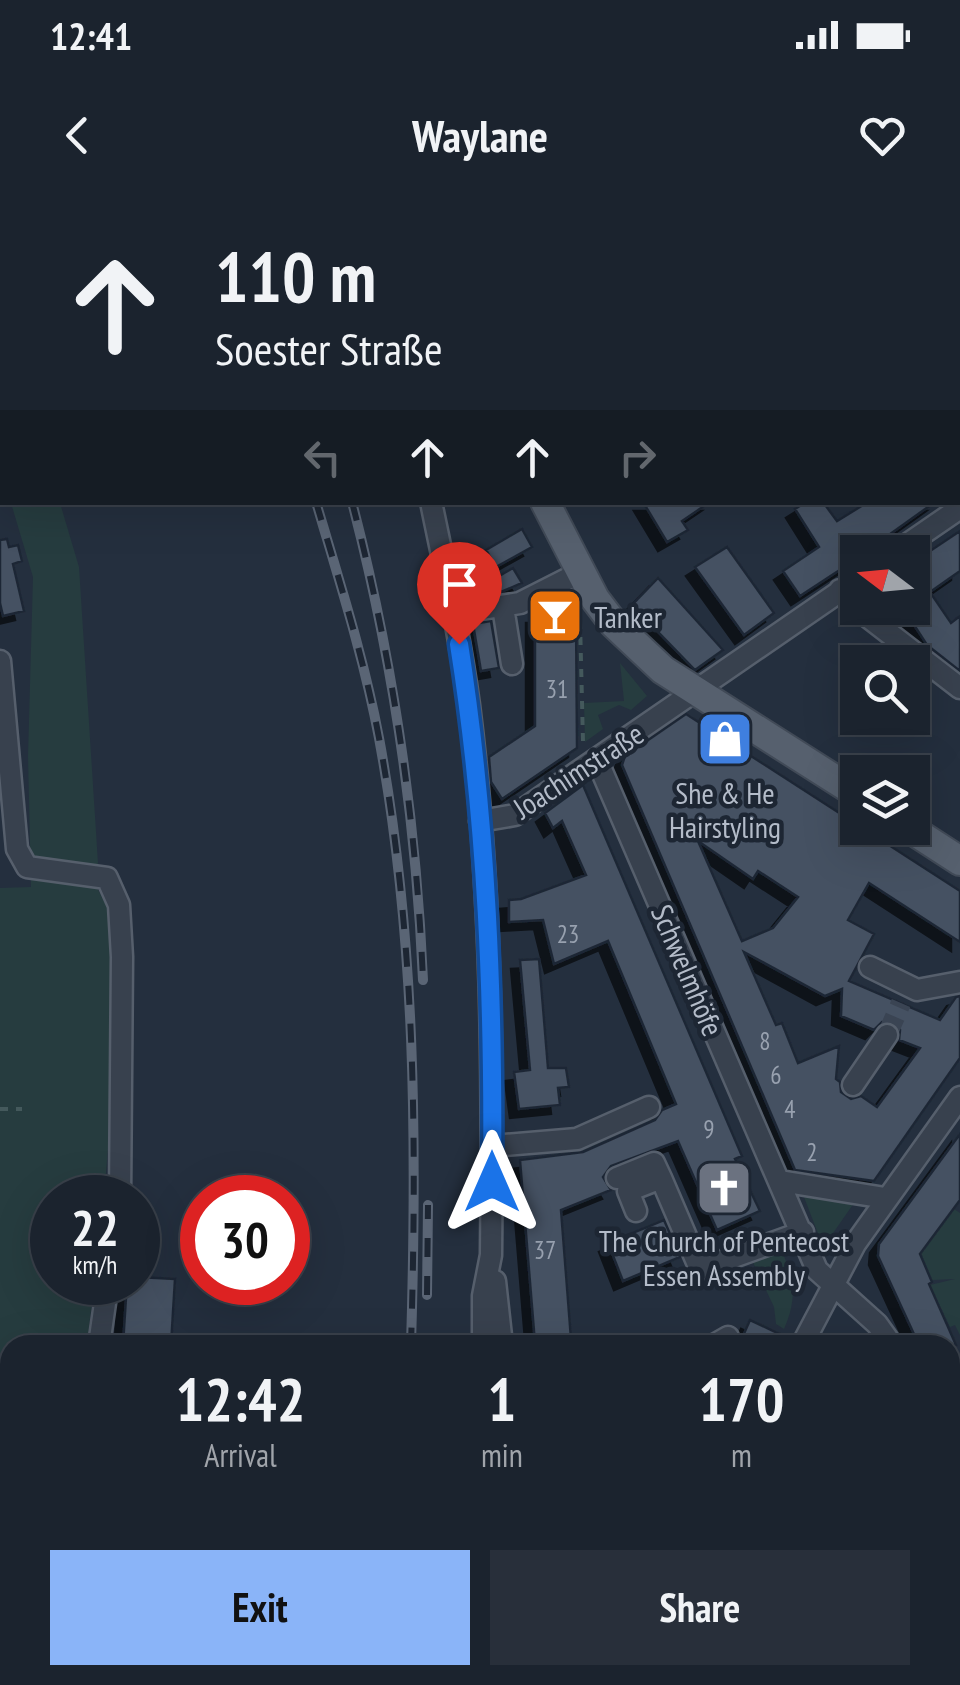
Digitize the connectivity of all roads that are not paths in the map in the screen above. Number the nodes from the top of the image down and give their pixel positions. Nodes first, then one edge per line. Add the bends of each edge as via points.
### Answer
1 (431, 505) edge
2 (547, 505) edge
3 (960, 508) edge
4 (921, 535) edge
5 (581, 572) junction
6 (840, 591) edge
7 (503, 606) junction
8 (454, 613) junction
9 (878, 625) edge
10 (0, 661) edge
11 (512, 664) dead end
12 (960, 688) edge
13 (696, 692) junction
14 (593, 762) junction
15 (840, 783) edge
16 (480, 821) junction
17 (930, 841) edge
18 (960, 860) edge
19 (870, 967) dead end
20 (960, 982) edge
21 (887, 1035) tunnel mouth
22 (852, 1085) dead end
23 (960, 1097) edge
24 (650, 1107) dead end
25 (492, 1146) junction
26 (120, 1175) edge
27 (616, 1178) dead end
28 (661, 1178) junction
29 (780, 1181) junction
30 (885, 1198) junction
31 (636, 1211) dead end
32 (803, 1232) junction
33 (491, 1255) junction
34 (832, 1286) junction
35 (105, 1305) edge
36 (101, 1335) edge
37 (483, 1335) edge
38 (501, 1335) edge
39 (807, 1335) edge
40 (885, 1335) edge

1 - 8 street
2 - 5 main road
3 - 4 street
5 - 7 street
5 - 13 main road via 614,624
6 - 13 street, Joachimstraße
7 - 8 street
7 - 11 street
8 - 16 street
9 - 12 street
10 - 26 street via 18,849 28,867 107,878 119,905
13 - 14 street, Joachimstraße
13 - 15 main road
14 - 16 street, Joachimstraße via 515,815
14 - 29 street, Schwelmhöfe
16 - 25 street, Joachimstraße via 490,953
17 - 18 main road
19 - 20 street via 905,994
21 - 22 street
23 - 30 street
24 - 25 street via 577,1139
25 - 33 street, Joachimstraße
27 - 28 street via 654,1163
28 - 31 street via 628,1191
28 - 32 street via 700,1269
29 - 30 street
29 - 32 street, Schwelmhöfe
30 - 34 street
32 - 34 street, Schwelmhöfe via 817,1270
33 - 37 street, Joachimstraße
33 - 38 street
34 - 39 street
34 - 40 street
35 - 36 street

